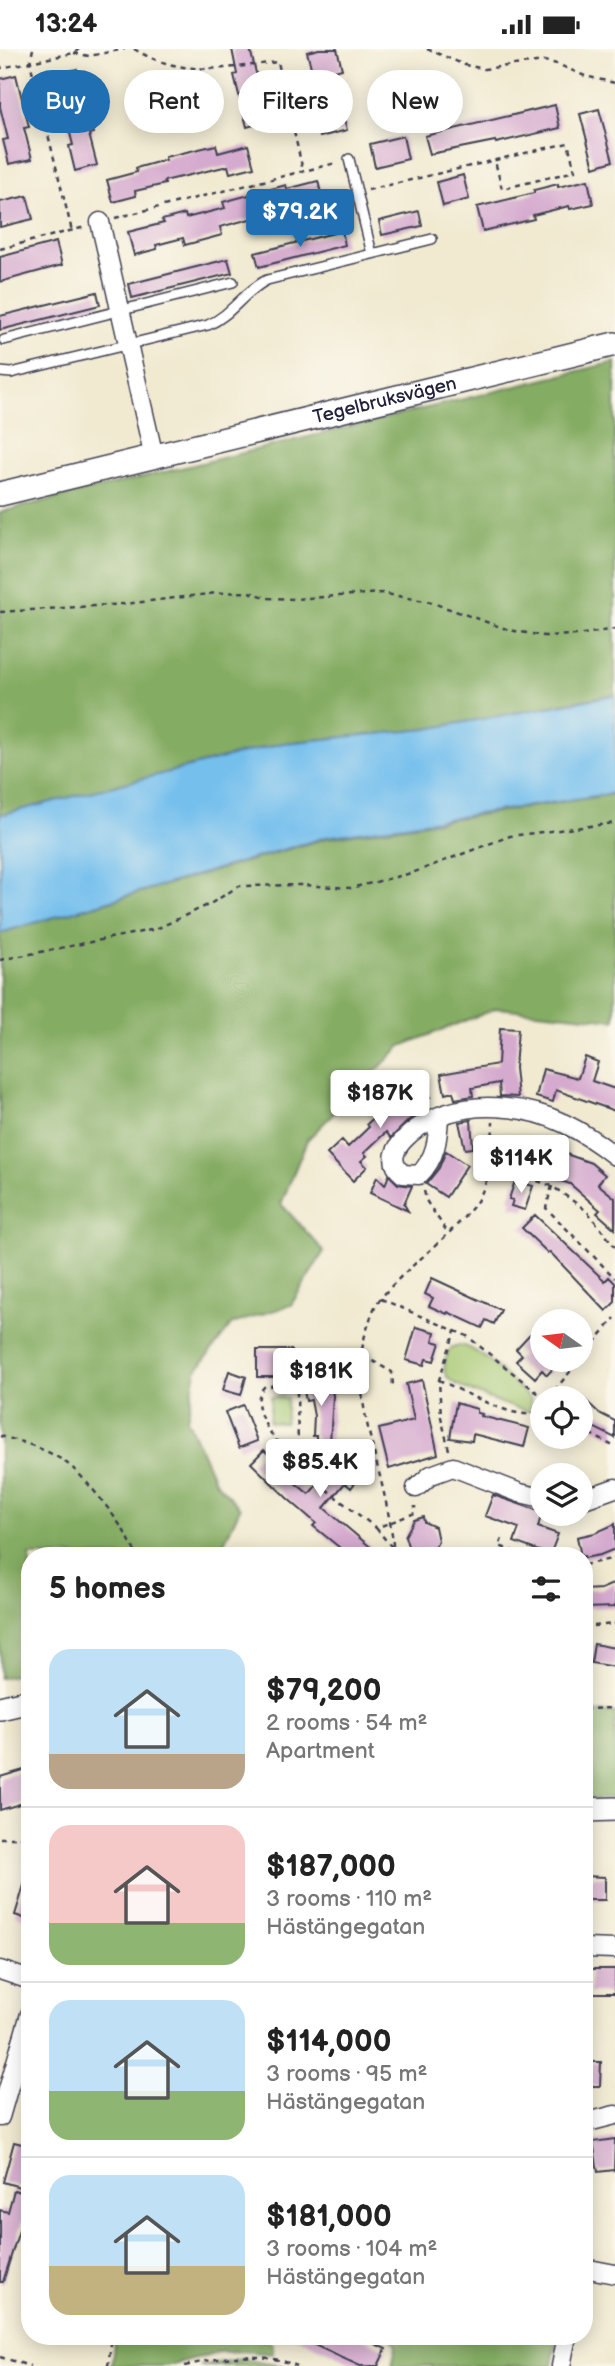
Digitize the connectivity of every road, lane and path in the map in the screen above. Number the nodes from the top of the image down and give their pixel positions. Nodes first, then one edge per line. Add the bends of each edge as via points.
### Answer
1 (33, 49) edge
2 (79, 49) edge
3 (125, 49) edge
4 (134, 49) edge
5 (427, 49) edge
6 (74, 53) junction
7 (30, 62) junction
8 (0, 68) edge
9 (615, 83) edge
10 (349, 159) joint
11 (495, 161) junction
12 (303, 171) junction
13 (357, 193) junction
14 (100, 222) junction
15 (72, 231) junction
16 (432, 239) dead end
17 (0, 249) edge
18 (372, 254) junction
19 (233, 282) dead end
20 (120, 310) junction
21 (4, 339) dead end
22 (615, 344) edge
23 (128, 345) junction
24 (0, 372) edge
25 (154, 457) junction
26 (0, 494) edge
27 (0, 612) edge
28 (615, 629) edge
29 (615, 823) edge
30 (0, 960) edge
31 (494, 1107) junction
32 (439, 1116) junction
33 (615, 1156) edge
34 (490, 1165) junction
35 (419, 1175) junction
36 (552, 1186) junction
37 (448, 1233) junction
38 (615, 1247) edge
39 (615, 1278) edge
40 (380, 1299) junction
41 (615, 1318) edge
42 (455, 1329) junction
43 (593, 1344) edge
44 (360, 1355) junction
45 (569, 1372) edge
46 (439, 1380) junction
47 (292, 1385) junction
48 (393, 1386) dead end
49 (531, 1386) edge
50 (556, 1386) edge
51 (530, 1413) edge
52 (593, 1435) edge
53 (0, 1436) edge
54 (615, 1447) edge
55 (301, 1466) junction
56 (453, 1467) junction
57 (415, 1488) joint
58 (615, 1488) edge
59 (530, 1495) edge
60 (593, 1496) edge
61 (391, 1523) junction
62 (376, 1528) junction
63 (502, 1539) dead end
64 (132, 1547) edge
65 (392, 1547) edge
66 (394, 1547) edge
67 (502, 1547) edge
68 (615, 1558) edge
69 (593, 1563) edge
70 (615, 1624) edge
71 (593, 1626) edge
72 (21, 1703) edge
73 (0, 1708) edge
74 (615, 1708) edge
75 (593, 1709) edge
76 (615, 1809) edge
77 (593, 1810) edge
78 (21, 1836) edge
79 (0, 1838) edge
80 (593, 1948) edge
81 (615, 1949) edge
82 (0, 1970) edge
83 (21, 1977) edge
84 (21, 2045) edge
85 (615, 2115) edge
86 (0, 2117) edge
87 (593, 2121) edge
88 (593, 2270) edge
89 (615, 2274) edge
90 (111, 2345) edge
91 (565, 2345) edge
92 (0, 2357) edge
93 (30, 2366) edge
94 (108, 2366) edge
95 (185, 2366) edge
96 (297, 2366) edge
97 (561, 2366) edge

1 - 7 path
2 - 6 path
3 - 6 path
4 - 12 path via 154,61 202,70 278,62
5 - 9 path via 484,69 544,61
6 - 7 path
7 - 8 path
7 - 15 path
10 - 12 path
10 - 13 lane
11 - 11 path via 502,189 575,171 568,143
11 - 13 path
12 - 14 path
13 - 18 lane
14 - 15 path
14 - 20 street
15 - 17 path
16 - 18 lane
18 - 23 lane via 267,280 254,286 221,320
19 - 20 lane
20 - 21 lane
20 - 23 street
22 - 25 street, Tegelbruksvägen
23 - 24 lane
23 - 25 street
25 - 26 street, Tegelbruksvägen
27 - 28 path via 218,593 295,599 381,593 430,602 544,636
29 - 30 path via 510,836 412,873 351,888 239,886 156,929
31 - 32 street
31 - 33 street via 559,1120
31 - 34 path
32 - 35 street via 437,1143
32 - 35 street via 411,1133 395,1150 398,1170
34 - 36 path
34 - 37 path via 476,1202
35 - 37 path via 427,1202
36 - 38 path via 587,1211
36 - 39 path via 547,1208
37 - 40 path
40 - 42 path
40 - 44 path
41 - 43 path
42 - 46 path
42 - 49 path
44 - 47 path via 341,1356
44 - 48 path via 392,1372
44 - 61 path via 360,1387
45 - 50 path
46 - 51 path via 488,1403
46 - 56 path
47 - 55 path via 297,1392
47 - 55 path via 264,1387 258,1399 271,1436
52 - 54 path
53 - 64 path via 41,1448 71,1466 123,1527
55 - 62 path
56 - 57 street via 430,1475
56 - 59 street
57 - 61 path via 415,1513
58 - 60 street
61 - 62 path
61 - 66 path
62 - 65 path
63 - 67 path
68 - 69 path
70 - 71 path
72 - 73 street
74 - 75 path
76 - 77 street
78 - 79 path
80 - 81 street
82 - 83 street
84 - 86 street
85 - 87 street
88 - 89 street
90 - 94 path
91 - 97 street
92 - 93 path
95 - 96 path via 226,2357 256,2357

